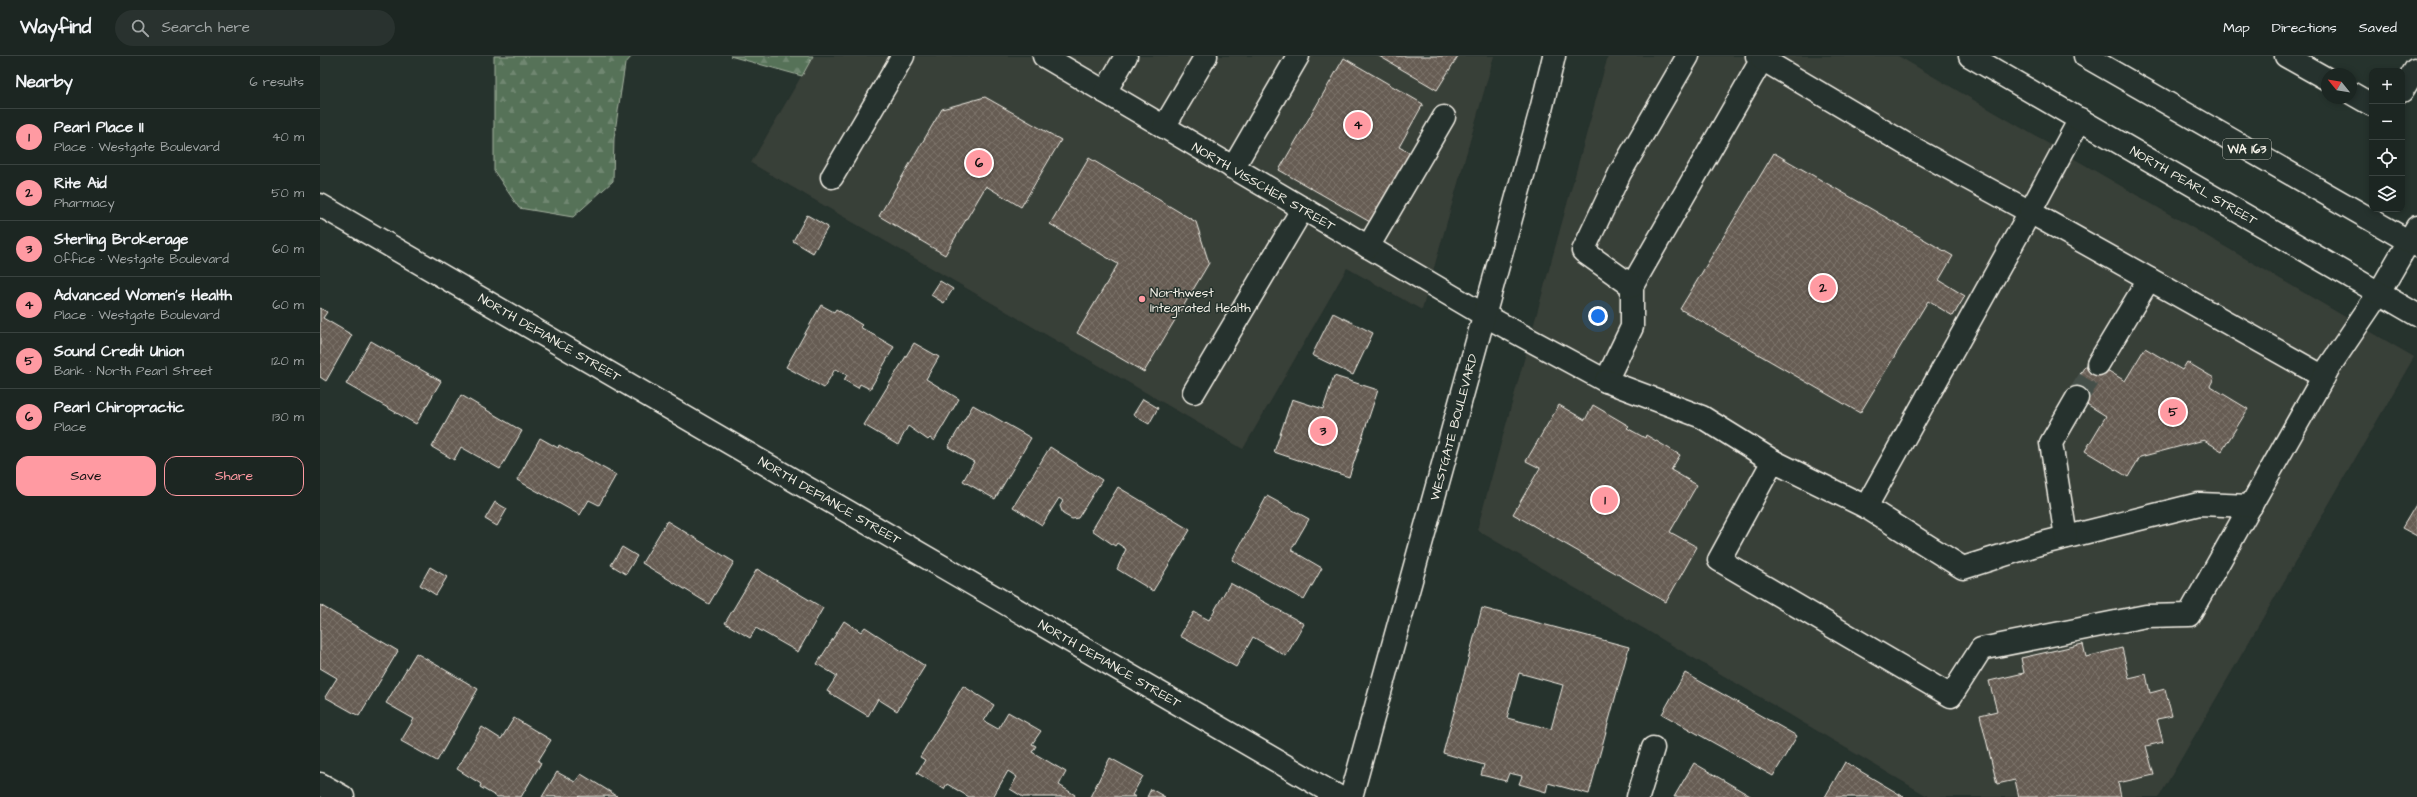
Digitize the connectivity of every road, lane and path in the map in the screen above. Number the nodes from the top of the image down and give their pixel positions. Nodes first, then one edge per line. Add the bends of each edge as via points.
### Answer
1 (903, 56) edge
2 (1044, 56) edge
3 (1126, 56) edge
4 (1206, 56) edge
5 (1298, 56) edge
6 (1554, 56) edge
7 (1688, 56) edge
8 (1970, 56) edge
9 (2085, 56) edge
10 (2286, 56) edge
11 (1759, 57) edge
12 (2416, 66) edge
13 (2321, 76) edge
14 (2405, 86) edge
15 (1105, 92) junction
16 (2357, 96) edge
17 (2370, 104) edge
18 (1444, 117) dead end
19 (2080, 119) junction
20 (1164, 127) junction
21 (1233, 168) junction
22 (832, 177) dead end
23 (320, 205) edge
24 (1303, 208) junction
25 (2030, 212) junction
26 (2414, 238) edge
27 (1368, 247) junction
28 (2149, 279) junction
29 (1632, 286) junction
30 (2379, 293) junction
31 (1484, 315) junction
32 (2417, 315) edge
33 (2098, 364) tunnel mouth
34 (2324, 377) junction
35 (1606, 381) junction
36 (1194, 392) dead end
37 (2077, 398) tunnel mouth
38 (1773, 461) junction
39 (2251, 506) junction
40 (1866, 507) junction
41 (2066, 537) junction
42 (1653, 748) dead end
43 (320, 784) edge
44 (343, 797) edge
45 (1338, 797) edge
46 (1351, 797) edge
47 (1638, 797) edge

1 - 22 street
2 - 15 street, NORTH VISSCHER STREET
3 - 15 street
4 - 20 street
5 - 21 street
6 - 31 street, WESTGATE BOULEVARD
7 - 29 street via 1620,173 1583,251
8 - 19 street, NORTH PEARL STREET
9 - 26 street, WA 163
10 - 13 street
11 - 25 street via 1914,149
11 - 29 street
12 - 14 street
15 - 20 street, NORTH VISSCHER STREET
16 - 17 street
18 - 27 street
19 - 25 street
19 - 30 street, NORTH PEARL STREET
20 - 21 street, NORTH VISSCHER STREET
21 - 24 street, NORTH VISSCHER STREET
23 - 45 street, NORTH DEFIANCE STREET
24 - 27 street, NORTH VISSCHER STREET
24 - 36 street
25 - 28 street
25 - 40 street
26 - 30 street
27 - 31 street, NORTH VISSCHER STREET
28 - 33 street
28 - 34 street
29 - 35 street via 1632,328
30 - 32 street, NORTH PEARL STREET
30 - 34 street
31 - 35 street, NORTH VISSCHER STREET
31 - 46 street, WESTGATE BOULEVARD
34 - 39 street
35 - 38 street, NORTH VISSCHER STREET via 1702,417
37 - 41 street via 2051,443
38 - 39 street via 1719,560 1951,696 1981,649 2146,616 2190,615
38 - 40 street, NORTH VISSCHER STREET
39 - 41 street, NORTH VISSCHER STREET via 2199,504
40 - 41 street, NORTH VISSCHER STREET via 1963,568
42 - 47 street
43 - 44 street

